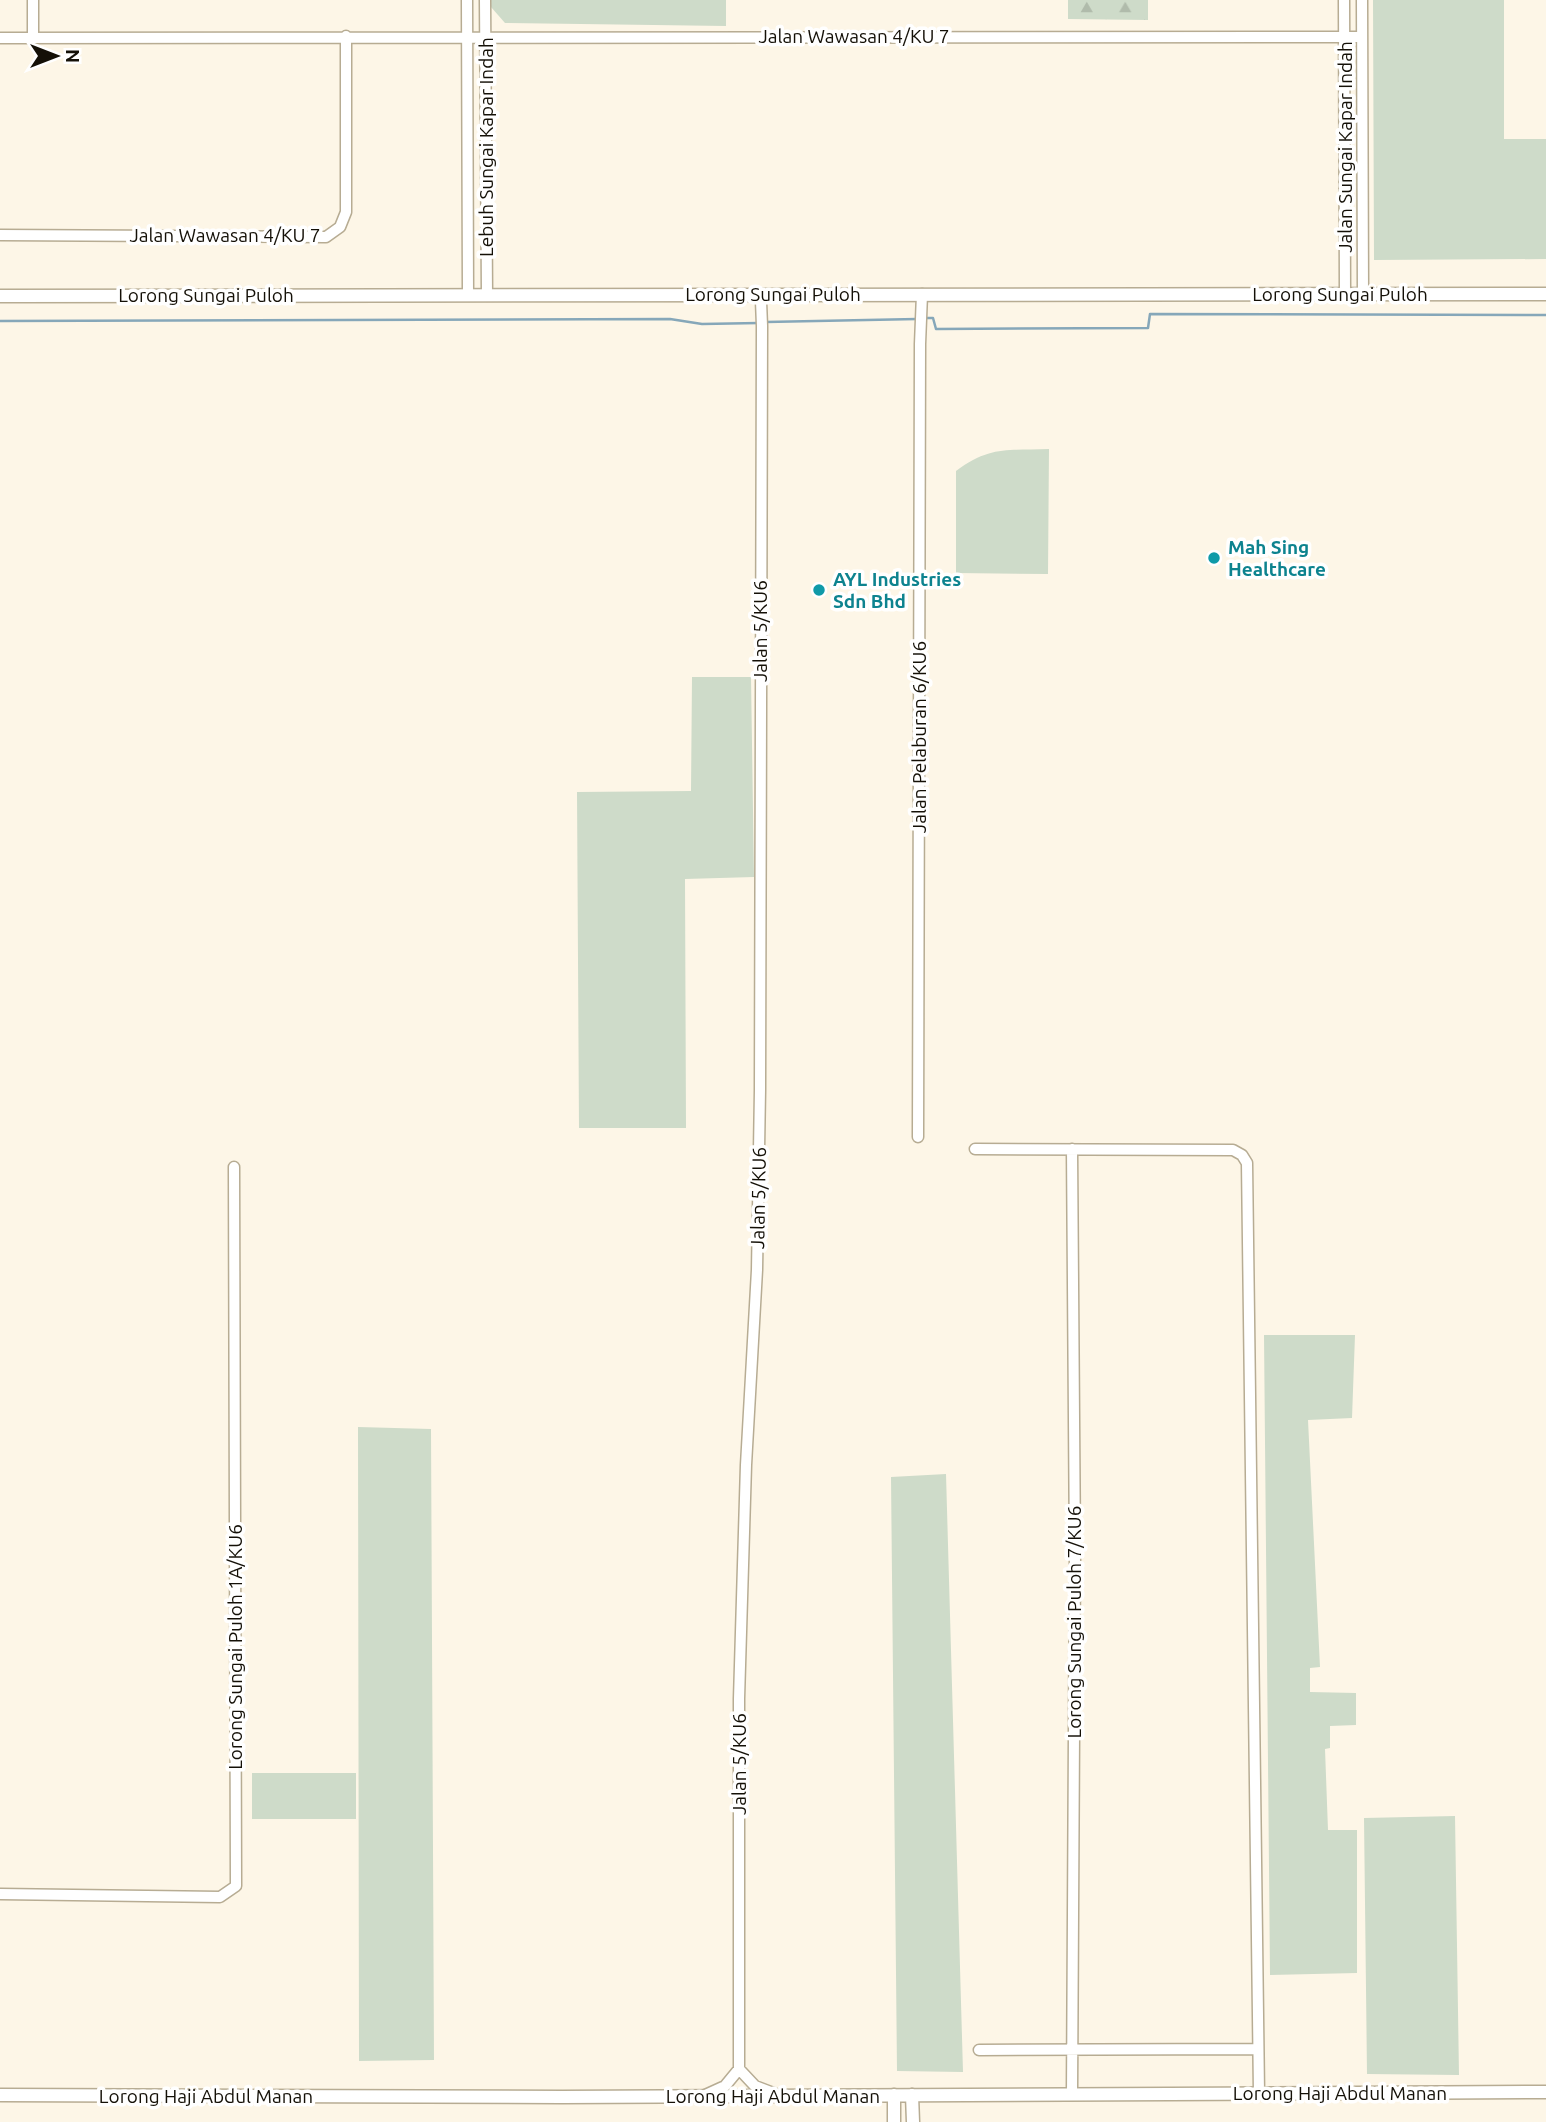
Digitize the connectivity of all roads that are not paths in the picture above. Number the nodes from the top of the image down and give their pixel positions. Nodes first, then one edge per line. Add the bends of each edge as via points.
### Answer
1 (33, 0) edge
2 (467, 0) edge
3 (485, 0) edge
4 (1344, 0) edge
5 (1362, 0) edge
6 (346, 36) junction
7 (467, 36) junction
8 (485, 36) junction
9 (33, 37) junction
10 (1344, 37) junction
11 (1362, 37) junction
12 (0, 38) edge
13 (0, 235) edge
14 (1546, 293) edge
15 (922, 294) junction
16 (1345, 294) junction
17 (1363, 294) junction
18 (468, 295) junction
19 (487, 295) junction
20 (0, 296) edge
21 (760, 298) junction
22 (918, 1137) dead end
23 (975, 1149) dead end
24 (1072, 1149) junction
25 (234, 1167) dead end
26 (0, 1894) edge
27 (1258, 2049) junction
28 (979, 2050) dead end
29 (1072, 2050) junction
30 (739, 2069) junction
31 (1546, 2092) edge
32 (1259, 2093) junction
33 (1072, 2094) junction
34 (0, 2095) edge
35 (894, 2095) junction
36 (912, 2095) junction
37 (703, 2096) junction
38 (782, 2096) junction
39 (894, 2122) edge
40 (913, 2122) edge

1 - 9 street
2 - 7 street, Lebuh Sungai Kapar Indah
3 - 8 street, Lebuh Sungai Kapar Indah
4 - 10 street, Jalan Sungai Kapar Indah
5 - 11 street, Jalan Sungai Kapar Indah
6 - 7 street, Jalan Wawasan 4/KU 7
6 - 9 street, Jalan Wawasan 4/KU 7
6 - 13 street, Jalan Wawasan 4/KU 7 via 346,212 340,227 326,237
7 - 8 street, Jalan Wawasan 4/KU 7
7 - 18 street, Lebuh Sungai Kapar Indah
8 - 10 street, Jalan Wawasan 4/KU 7
8 - 19 street, Lebuh Sungai Kapar Indah
9 - 12 street, Jalan Wawasan 4/KU 7
10 - 11 street, Jalan Wawasan 4/KU 7
10 - 16 street, Jalan Sungai Kapar Indah
11 - 17 street, Jalan Sungai Kapar Indah
14 - 17 street, Lorong Sungai Puloh
15 - 16 street, Lorong Sungai Puloh
15 - 21 street, Lorong Sungai Puloh
15 - 22 street, Jalan Pelaburan 6/KU6
16 - 17 street, Lorong Sungai Puloh
18 - 19 street, Lorong Sungai Puloh
18 - 20 street, Lorong Sungai Puloh
19 - 21 street, Lorong Sungai Puloh
21 - 30 street, Jalan 5/KU6 via 760,1090 757,1270 738,1699
23 - 24 street
24 - 27 street via 1233,1150 1247,1163
24 - 29 street, Lorong Sungai Puloh 7/KU6
25 - 26 street, Lorong Sungai Puloh 1A/KU6 via 236,1886 220,1897
27 - 29 street
27 - 32 street
28 - 29 street
29 - 33 street, Lorong Sungai Puloh 7/KU6
30 - 37 street via 725,2086
30 - 38 street via 755,2086
31 - 32 street, Lorong Haji Abdul Manan
32 - 33 street, Lorong Haji Abdul Manan
33 - 36 street, Lorong Haji Abdul Manan
34 - 37 street, Lorong Haji Abdul Manan
35 - 36 street, Lorong Haji Abdul Manan
35 - 38 street, Lorong Haji Abdul Manan
35 - 39 street
36 - 40 street
37 - 38 street, Lorong Haji Abdul Manan

